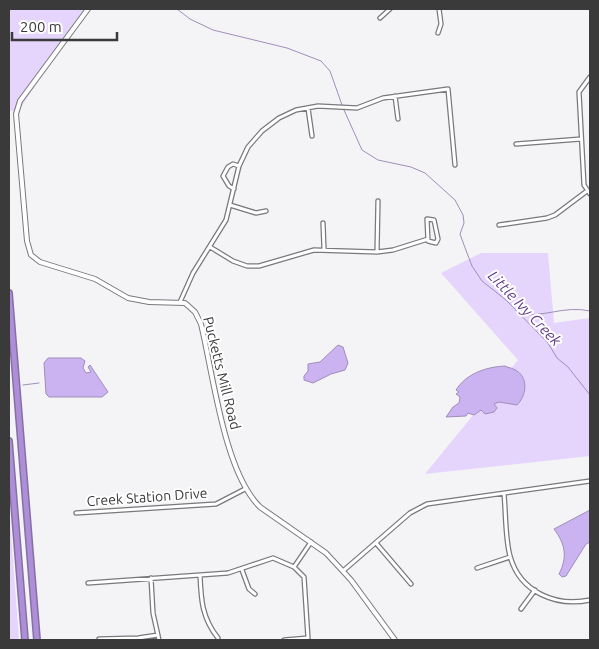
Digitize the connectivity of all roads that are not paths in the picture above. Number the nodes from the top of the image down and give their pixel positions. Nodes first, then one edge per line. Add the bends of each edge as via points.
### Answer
1 (88, 9) edge
2 (390, 9) edge
3 (439, 9) edge
4 (380, 18) dead end
5 (438, 33) dead end
6 (590, 77) edge
7 (396, 96) junction
8 (308, 108) junction
9 (398, 119) dead end
10 (312, 136) dead end
11 (581, 139) junction
12 (516, 144) dead end
13 (239, 166) junction
14 (455, 166) dead end
15 (234, 189) junction
16 (588, 193) edge
17 (378, 201) dead end
18 (230, 205) junction
19 (266, 211) dead end
20 (323, 223) dead end
21 (499, 224) dead end
22 (428, 239) junction
23 (210, 247) junction
24 (324, 249) junction
25 (377, 252) junction
26 (9, 293) edge
27 (180, 302) junction
28 (9, 441) edge
29 (590, 481) edge
30 (245, 489) junction
31 (504, 494) junction
32 (76, 513) dead end
33 (311, 542) junction
34 (376, 543) junction
35 (510, 557) junction
36 (294, 567) junction
37 (477, 568) dead end
38 (242, 570) junction
39 (343, 571) junction
40 (200, 575) junction
41 (151, 578) junction
42 (88, 584) dead end
43 (411, 584) dead end
44 (535, 590) junction
45 (255, 594) dead end
46 (590, 600) edge
47 (521, 609) dead end
48 (158, 635) junction
49 (218, 638) dead end
50 (99, 639) dead end
51 (25, 640) edge
52 (37, 640) edge
53 (159, 640) edge
54 (284, 640) edge
55 (395, 640) edge

1 - 27 street via 20,101 16,114 28,249 40,262 95,279 128,298
2 - 4 street
3 - 5 street via 441,24
6 - 11 street via 579,92
7 - 8 street via 357,108
7 - 9 street
7 - 14 street via 448,89
8 - 10 street
8 - 13 street via 279,118 262,131 248,147
11 - 12 street
11 - 16 street via 584,185
13 - 15 street
13 - 15 street via 233,164 228,167 223,176
15 - 18 street
16 - 21 street via 547,218
17 - 25 street
18 - 19 street via 256,213
18 - 23 street via 226,220
20 - 24 street
22 - 22 street via 433,244 438,239 434,220 430,218 425,222
22 - 25 street
23 - 24 street via 233,262 247,266 259,266
23 - 27 street
24 - 25 street
26 - 52 highway
27 - 30 street, Pucketts Mill Road via 192,308 201,324 226,439
28 - 51 highway
29 - 31 street
30 - 32 street, Creek Station Drive via 216,504
30 - 33 street, Pucketts Mill Road via 260,507
31 - 34 street via 426,504 410,512
31 - 35 street
33 - 36 street
33 - 39 street, Pucketts Mill Road
34 - 39 street
34 - 43 street
35 - 37 street
35 - 44 street via 519,574
36 - 38 street via 273,558
36 - 54 street via 304,577 308,638
38 - 40 street
38 - 45 street via 249,589
39 - 55 street, Pucketts Mill Road
40 - 41 street
40 - 49 street via 204,615
41 - 42 street
41 - 48 street
44 - 46 street via 549,600 574,603
44 - 47 street
48 - 50 street
48 - 53 street

